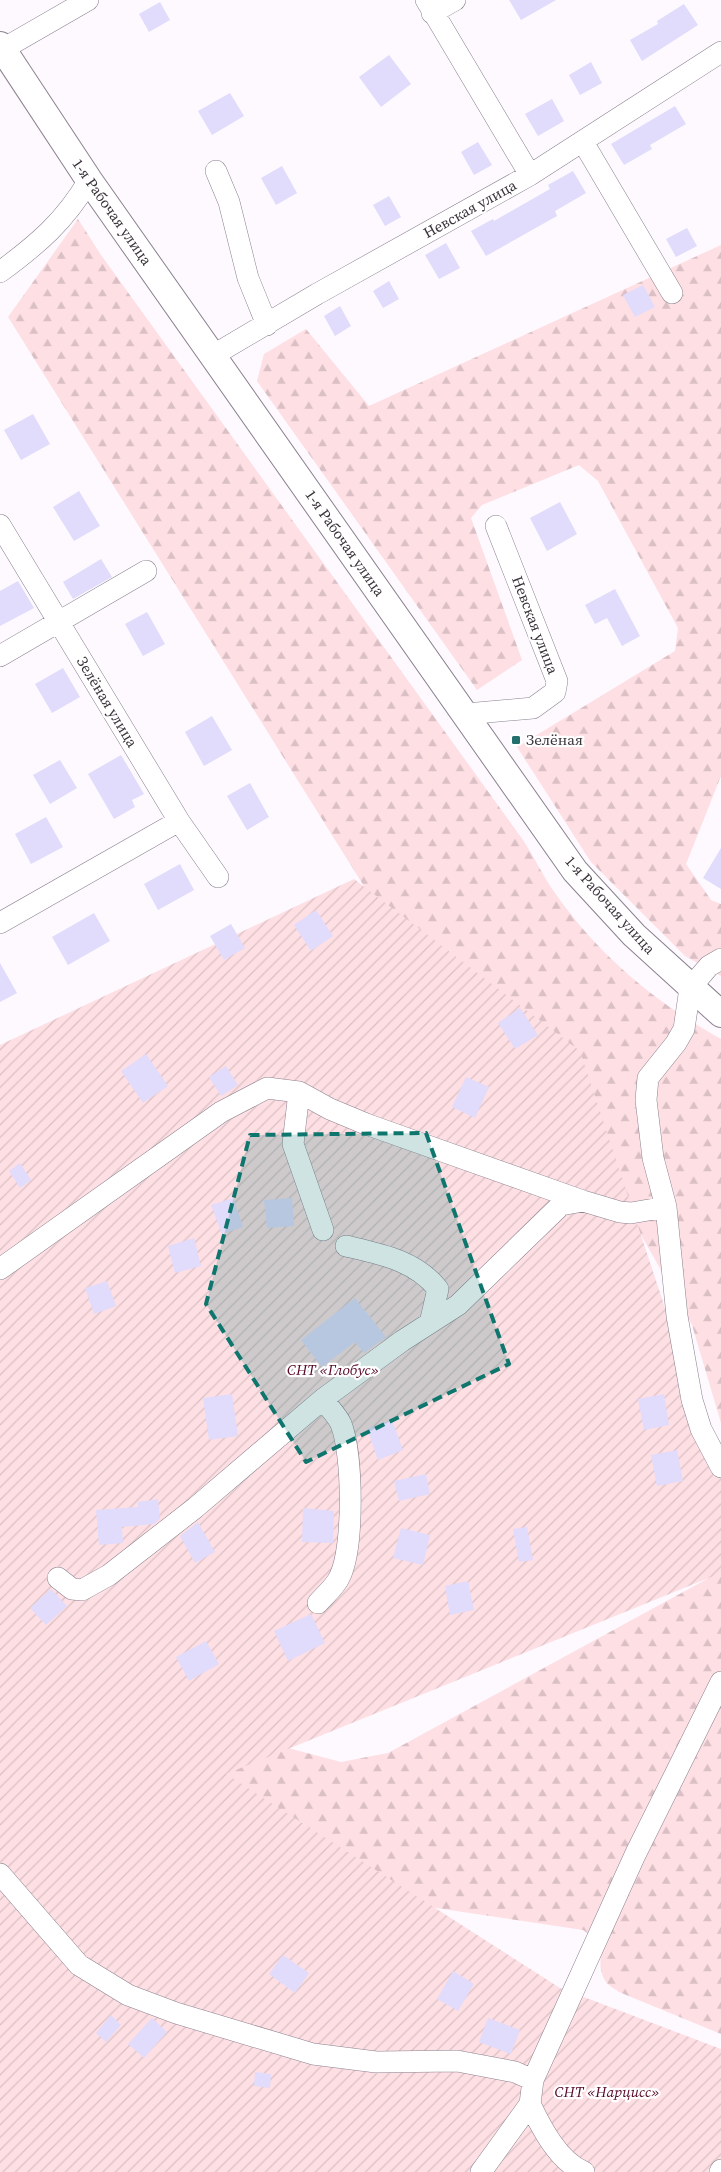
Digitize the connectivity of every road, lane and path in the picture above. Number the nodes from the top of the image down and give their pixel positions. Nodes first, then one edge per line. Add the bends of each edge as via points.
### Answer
1 (88, 0) edge
2 (455, 0) edge
3 (429, 7) edge
4 (1, 47) edge
5 (721, 52) edge
6 (583, 142) junction
7 (216, 171) dead end
8 (530, 175) junction
9 (89, 180) junction
10 (0, 272) edge
11 (672, 293) dead end
12 (267, 325) junction
13 (212, 356) junction
14 (0, 525) edge
15 (496, 526) dead end
16 (146, 571) dead end
17 (60, 623) junction
18 (0, 656) edge
19 (466, 714) junction
20 (179, 821) junction
21 (218, 877) dead end
22 (0, 923) edge
23 (721, 960) edge
24 (690, 988) junction
25 (721, 1014) edge
26 (299, 1092) junction
27 (583, 1201) junction
28 (666, 1207) junction
29 (323, 1230) dead end
30 (346, 1246) dead end
31 (0, 1269) edge
32 (430, 1323) junction
33 (323, 1399) junction
34 (721, 1468) edge
35 (58, 1578) dead end
36 (318, 1603) dead end
37 (721, 1682) edge
38 (0, 1874) edge
39 (533, 2080) junction
40 (530, 2104) junction
41 (481, 2172) edge
42 (584, 2172) edge

1 - 4 street
2 - 3 street
3 - 8 street
4 - 9 main road, 1-я Рабочая улица
5 - 6 street, Невская улица
6 - 8 street, Невская улица
6 - 11 street
7 - 12 street via 229,202 248,278
8 - 12 street, Невская улица
9 - 10 street via 69,212 49,233
9 - 13 main road, 1-я Рабочая улица
12 - 13 street, Невская улица
13 - 19 main road, 1-я Рабочая улица
14 - 17 street, Зелёная улица
15 - 19 street, Невская улица via 557,680 555,692 533,708
16 - 17 street
17 - 18 street
17 - 20 street, Зелёная улица
19 - 24 main road, 1-я Рабочая улица via 575,870 634,935
20 - 21 street, Зелёная улица
20 - 22 street
23 - 24 street via 709,966
24 - 25 main road, 1-я Рабочая улица
24 - 28 street via 684,1029 646,1085 647,1122
26 - 27 street via 366,1124
26 - 29 street via 293,1144
26 - 31 street via 267,1088 221,1112
27 - 28 street via 625,1213
27 - 32 street via 561,1205 471,1294
28 - 34 street via 677,1316 692,1400 701,1429
30 - 32 street via 396,1258 428,1277 438,1289
32 - 33 street
33 - 35 street via 195,1508 109,1575 82,1590 72,1589
33 - 36 street via 340,1424 351,1480 346,1561 339,1579
37 - 39 street via 635,1855
38 - 39 street via 79,1965 128,1994 176,2013 313,2054 376,2062 457,2061 515,2072
39 - 40 street
40 - 41 street
40 - 42 street via 544,2134 576,2168

